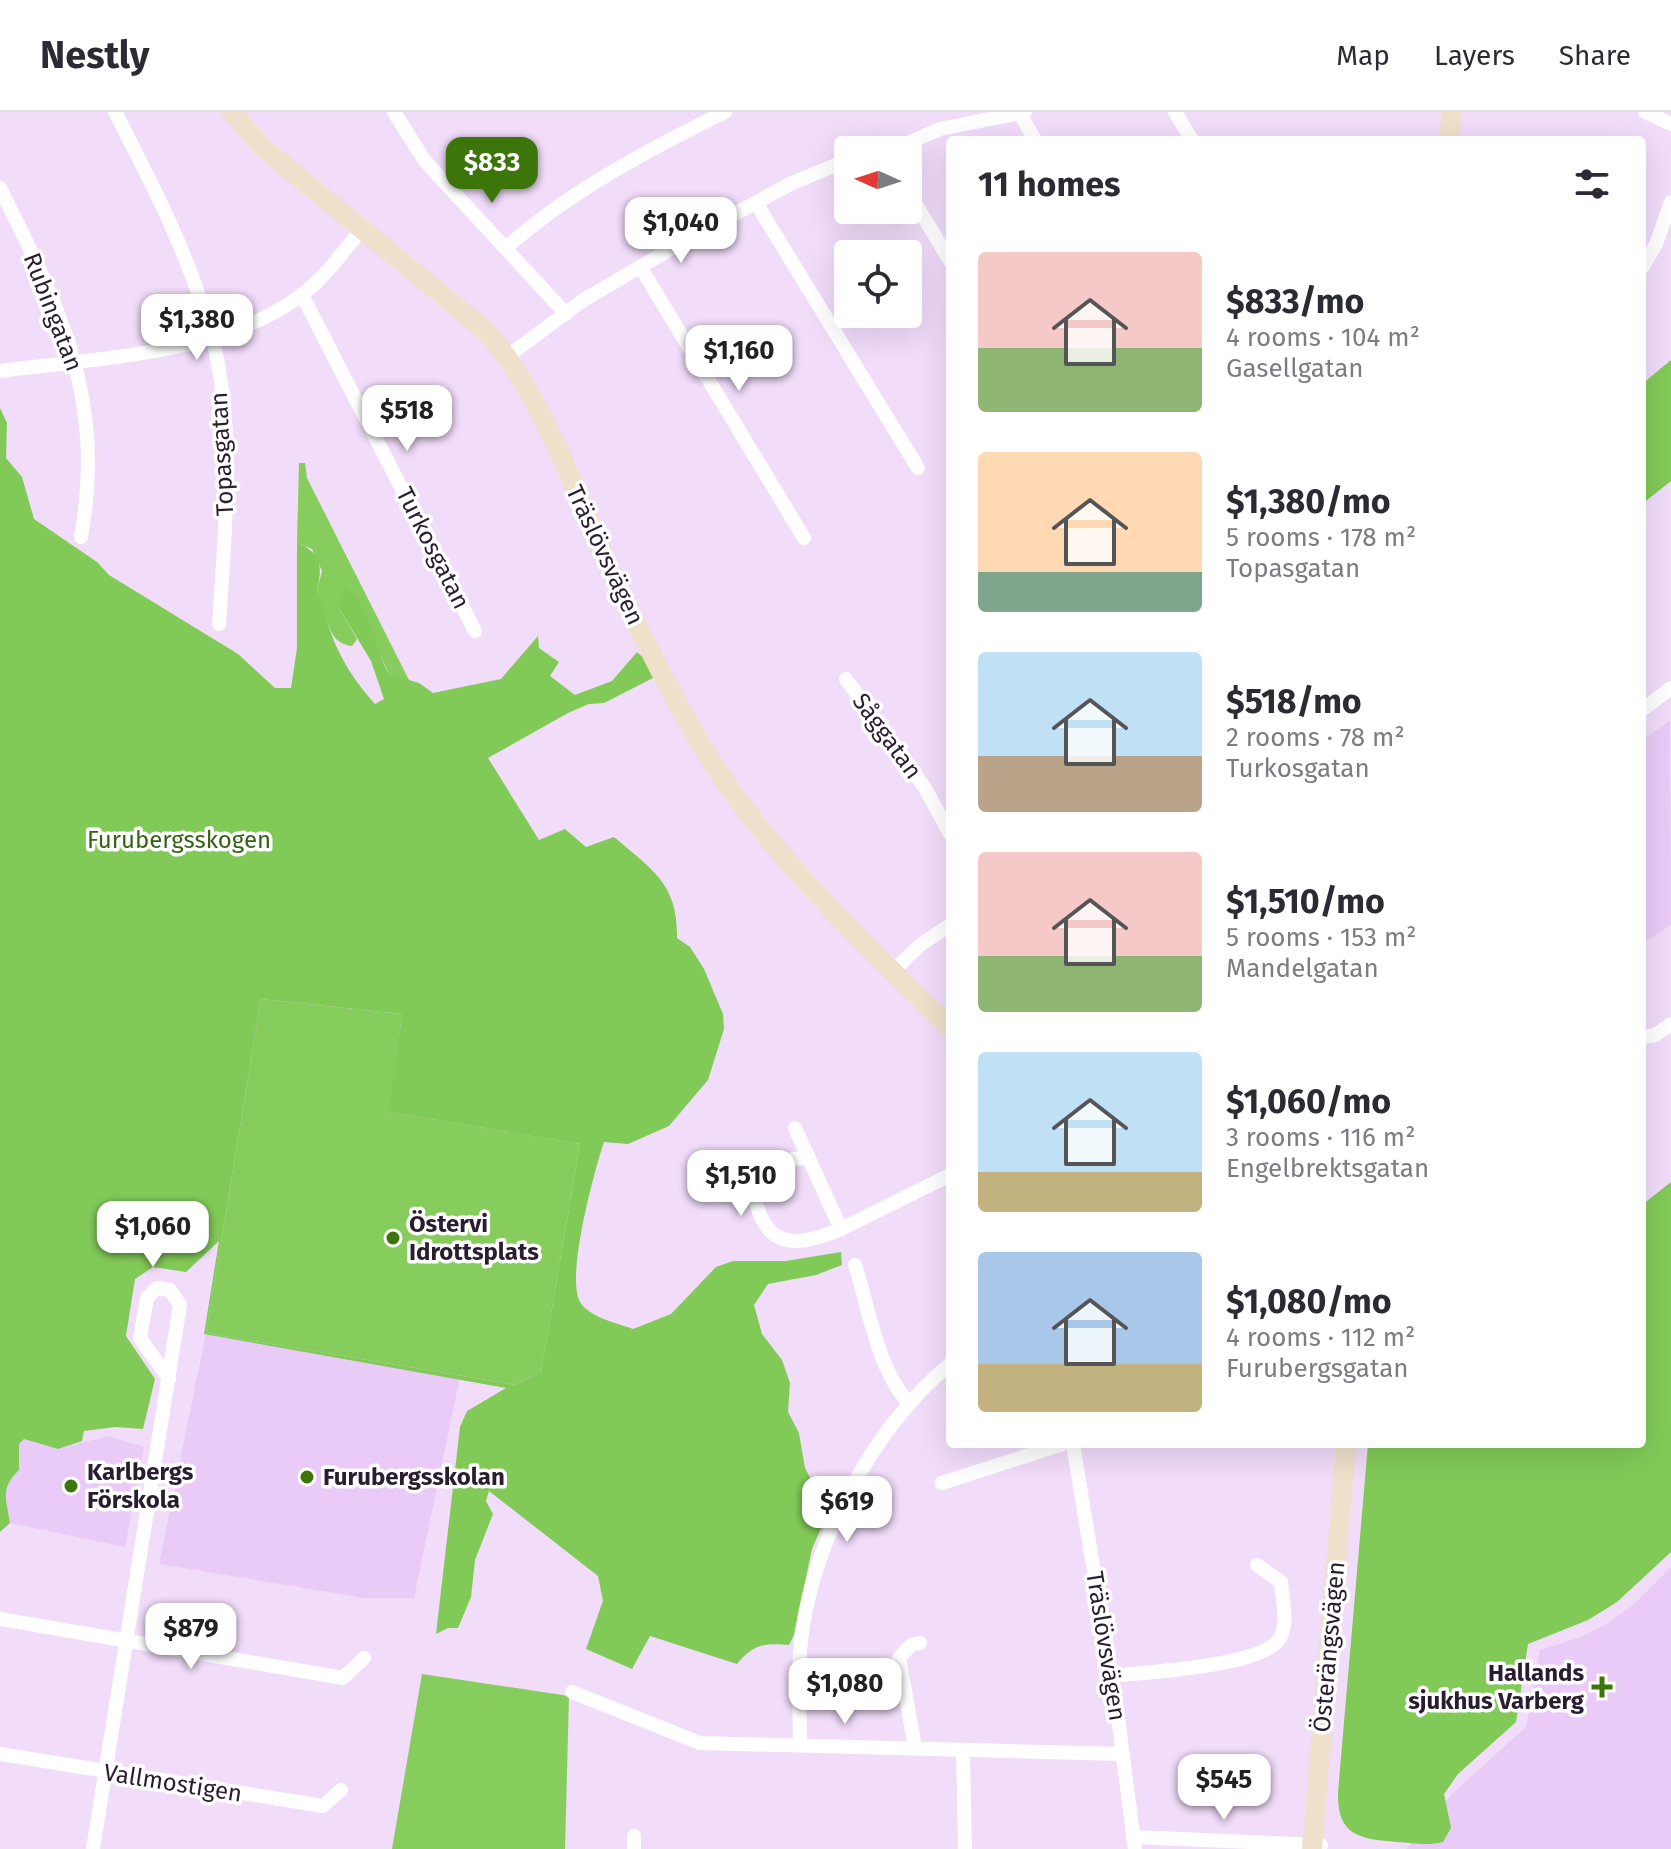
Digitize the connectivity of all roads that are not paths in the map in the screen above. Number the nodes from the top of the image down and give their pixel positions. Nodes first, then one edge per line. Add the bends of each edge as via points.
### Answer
1 (115, 112) edge
2 (232, 112) edge
3 (394, 112) edge
4 (725, 112) edge
5 (1175, 112) edge
6 (1452, 112) edge
7 (1458, 112) edge
8 (1645, 112) edge
9 (1022, 113) edge
10 (1671, 124) edge
11 (1033, 136) edge
12 (1190, 136) edge
13 (1449, 136) edge
14 (1456, 136) edge
15 (922, 137) edge
16 (834, 167) edge
17 (0, 188) edge
18 (1671, 202) edge
19 (756, 203) junction
20 (922, 214) edge
21 (361, 230) junction
22 (506, 248) junction
23 (946, 254) edge
24 (1646, 258) edge
25 (641, 268) junction
26 (302, 295) junction
27 (566, 314) junction
28 (212, 337) junction
29 (508, 356) junction
30 (77, 360) junction
31 (0, 371) edge
32 (918, 468) dead end
33 (81, 537) dead end
34 (804, 538) dead end
35 (219, 624) dead end
36 (475, 631) dead end
37 (846, 679) dead end
38 (1671, 688) edge
39 (1646, 707) edge
40 (946, 827) edge
41 (946, 928) edge
42 (894, 970) junction
43 (946, 1024) edge
44 (1671, 1024) edge
45 (1646, 1036) edge
46 (795, 1128) dead end
47 (809, 1158) junction
48 (946, 1177) edge
49 (841, 1229) junction
50 (855, 1265) dead end
51 (946, 1368) edge
52 (169, 1379) junction
53 (909, 1403) junction
54 (1051, 1448) edge
55 (1074, 1448) edge
56 (1346, 1448) edge
57 (1355, 1448) edge
58 (942, 1483) dead end
59 (1257, 1565) dead end
60 (0, 1619) edge
61 (128, 1641) junction
62 (920, 1643) dead end
63 (364, 1658) dead end
64 (1111, 1676) junction
65 (572, 1692) dead end
66 (800, 1744) junction
67 (915, 1747) junction
68 (963, 1750) junction
69 (0, 1754) edge
70 (1123, 1754) junction
71 (104, 1773) junction
72 (341, 1790) dead end
73 (1134, 1843) edge
74 (1317, 1847) edge
75 (93, 1849) edge
76 (965, 1849) edge

1 - 28 street, Topasgatan via 178,239
2 - 21 street, Träslövsvägen via 262,147
3 - 22 street via 425,161
4 - 22 street via 606,178
5 - 12 street
6 - 13 street
7 - 14 street
8 - 10 street
9 - 11 street
9 - 15 street
16 - 19 street
17 - 30 street, Rubingatan
18 - 24 street
19 - 25 street
19 - 32 street
20 - 23 street
21 - 26 street
21 - 29 street, Träslövsvägen via 486,331
22 - 27 street
25 - 27 street
25 - 34 street
26 - 28 street
26 - 36 street, Turkosgatan
27 - 29 street
28 - 30 street
28 - 35 street, Topasgatan via 223,410 227,503
29 - 42 street, Träslövsvägen via 631,613 716,768 791,864
30 - 31 street
30 - 33 street, Rubingatan via 89,468
37 - 40 street, Såggatan via 925,788
38 - 39 street
41 - 42 street
42 - 43 street, Träslövsvägen
44 - 45 street
46 - 47 street
47 - 49 street
47 - 49 street via 792,1159 753,1178 761,1219 769,1233 781,1239 813,1240
48 - 49 street
50 - 53 street via 886,1364
51 - 53 street
52 - 52 street via 180,1305 170,1290 157,1288 147,1298 140,1338
52 - 61 street
53 - 66 street via 842,1505 816,1577 801,1641
54 - 58 street
55 - 64 street, Träslövsvägen
56 - 74 street, Österängsvägen
57 - 74 street, Österängsvägen
59 - 64 street via 1281,1582 1281,1637 1267,1651
60 - 61 street
61 - 63 street via 343,1678
61 - 71 street
62 - 67 street via 899,1658
64 - 70 street, Träslövsvägen
65 - 66 street via 700,1743
66 - 67 street
67 - 68 street
68 - 70 street
68 - 76 street
69 - 71 street, Vallmostigen
70 - 73 street, Träslövsvägen
71 - 72 street, Vallmostigen via 323,1806
71 - 75 street
73 - 74 street

